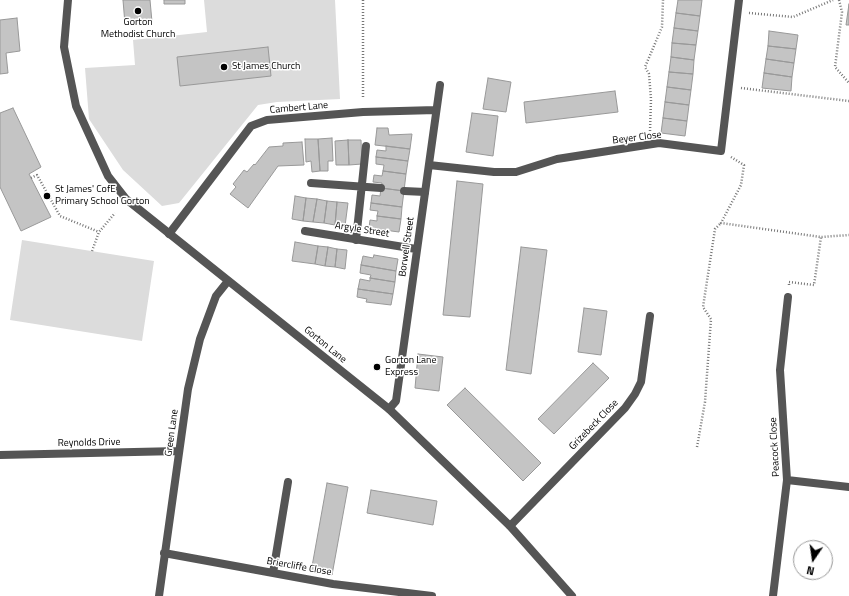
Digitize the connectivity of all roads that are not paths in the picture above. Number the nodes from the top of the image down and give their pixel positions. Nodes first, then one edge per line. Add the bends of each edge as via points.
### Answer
1 (68, 0) edge
2 (739, 0) edge
3 (440, 85) dead end
4 (436, 110) junction
5 (366, 146) dead end
6 (429, 165) junction
7 (311, 182) dead end
8 (362, 185) junction
9 (381, 188) dead end
10 (404, 191) dead end
11 (425, 192) junction
12 (305, 232) dead end
13 (168, 234) junction
14 (356, 240) junction
15 (416, 249) junction
16 (228, 281) junction
17 (788, 297) road end
18 (650, 316) dead end
19 (389, 410) junction
20 (179, 452) junction
21 (0, 455) edge
22 (787, 480) junction
23 (288, 482) dead end
24 (849, 487) edge
25 (510, 526) junction
26 (164, 553) junction
27 (273, 573) junction
28 (159, 596) edge
29 (432, 596) edge
30 (572, 596) edge
31 (773, 596) edge

1 - 13 street, Gorton Lane via 64,47 76,106 108,176 126,199
2 - 6 street, Beyer Close via 721,151 659,143 557,159 516,172
3 - 4 street, Borwell Street
4 - 6 street, Borwell Street
4 - 13 street, Cambert Lane via 363,112 267,120 251,126
5 - 8 street
6 - 11 street, Borwell Street
7 - 8 street
8 - 9 street
8 - 14 street
10 - 11 street
11 - 15 street, Borwell Street
12 - 14 street, Argyle Street
13 - 16 street, Gorton Lane
14 - 15 street, Argyle Street
15 - 19 street, Borwell Street via 396,401
16 - 19 street, Gorton Lane
16 - 20 street, Green Lane via 216,296 200,339 188,389
17 - 22 street, Peacock Close via 780,370
18 - 25 street, Grizebeck Close via 641,382 635,394 625,408
19 - 25 street, Gorton Lane
20 - 21 street, Reynolds Drive
20 - 26 street, Green Lane
22 - 24 street
22 - 31 street, Peacock Close
23 - 27 street
25 - 30 street, Gorton Lane
26 - 27 street, Briercliffe Close
26 - 28 street, Green Lane
27 - 29 street, Briercliffe Close via 333,584

